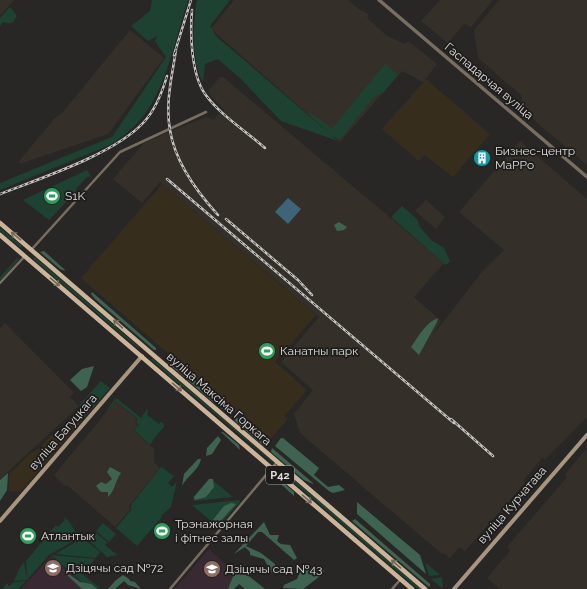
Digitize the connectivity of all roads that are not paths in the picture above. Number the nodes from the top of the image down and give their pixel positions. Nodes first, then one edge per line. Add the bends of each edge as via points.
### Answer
1 (379, 0) edge
2 (206, 112) dead end
3 (587, 177) edge
4 (0, 223) edge
5 (0, 235) edge
6 (32, 249) junction
7 (25, 256) junction
8 (0, 283) edge
9 (147, 350) junction
10 (142, 356) junction
11 (587, 435) edge
12 (277, 462) junction
13 (272, 468) junction
14 (0, 521) edge
15 (400, 580) junction
16 (170, 589) edge
17 (392, 589) edge
18 (412, 589) edge
19 (426, 589) edge
20 (454, 589) edge

1 - 3 street, Гаспадарчая вуліца
2 - 6 street via 120,152
6 -> 4 main road, вуліца Максіма Горкага / Р42
5 - 7 main road, вуліца Максіма Горкага / Р42
9 -> 6 main road, вуліца Максіма Горкага / Р42
7 - 8 street
7 -> 10 main road, вуліца Максіма Горкага / Р42
9 - 10 main road
9 - 12 main road, вуліца Максіма Горкага / Р42
10 -> 13 main road, вуліца Максіма Горкага / Р42
10 - 14 main road, вуліца Багуцкага
11 - 20 main road, вуліца Курчатава
12 - 13 street
19 -> 12 main road, вуліца Максіма Горкага / Р42
13 -> 15 main road, вуліца Максіма Горкага / Р42
13 - 16 street
15 - 17 street
15 - 18 main road, вуліца Максіма Горкага / Р42

